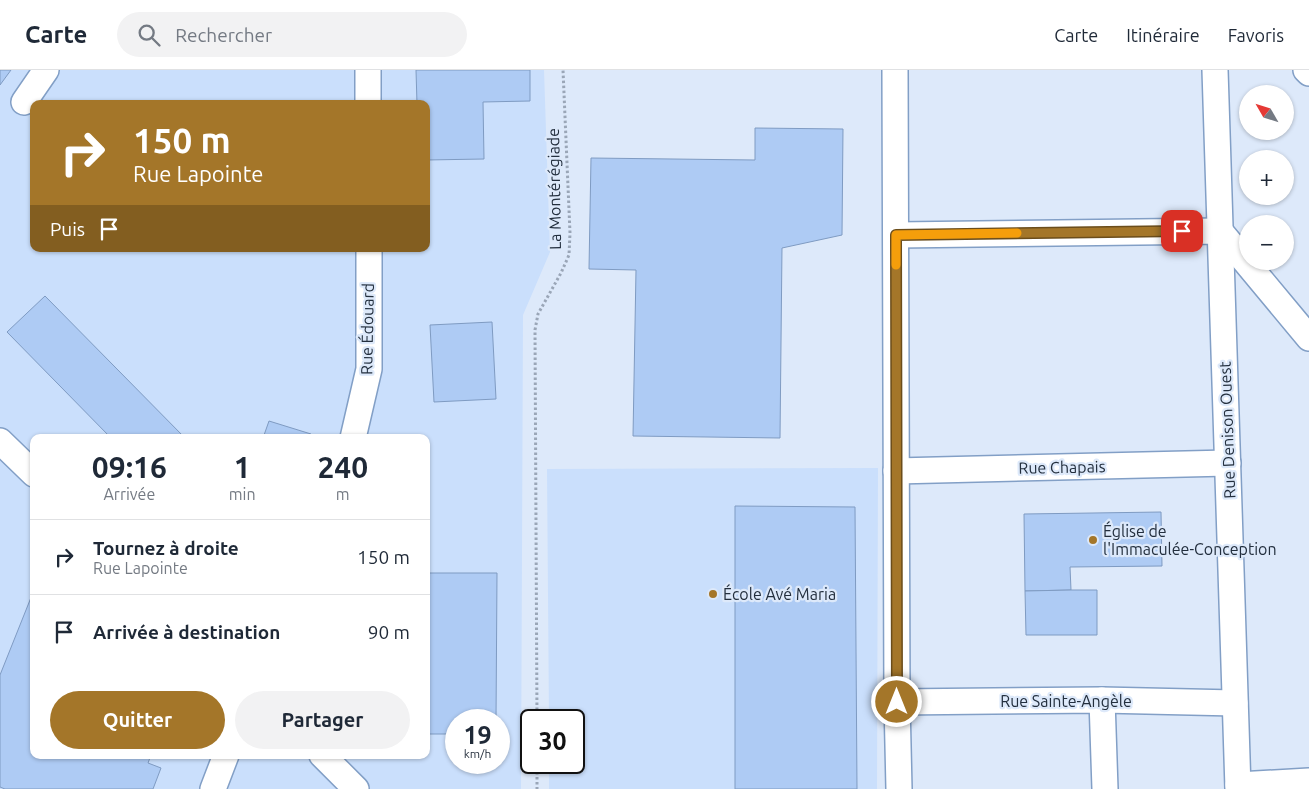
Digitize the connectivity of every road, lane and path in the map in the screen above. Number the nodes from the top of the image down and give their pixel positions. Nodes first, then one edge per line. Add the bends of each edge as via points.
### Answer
1 (46, 70) edge
2 (368, 70) edge
3 (563, 70) edge
4 (895, 70) edge
5 (1215, 70) edge
6 (1306, 70) edge
7 (1309, 73) edge
8 (368, 100) edge
9 (24, 102) dead end
10 (1220, 231) junction
11 (896, 235) junction
12 (369, 252) edge
13 (1309, 338) edge
14 (354, 434) edge
15 (0, 441) edge
16 (1228, 464) junction
17 (30, 470) edge
18 (896, 471) junction
19 (1102, 700) junction
20 (897, 702) junction
21 (1235, 703) junction
22 (537, 709) edge
23 (224, 759) edge
24 (326, 759) edge
25 (537, 774) edge
26 (1309, 781) edge
27 (1238, 787) edge
28 (212, 789) edge
29 (356, 789) edge
30 (538, 789) edge
31 (899, 789) edge
32 (1105, 789) edge

1 - 9 street
2 - 8 street
3 - 22 path, La Montérégiade via 569,255 538,314 535,330
4 - 11 street
5 - 10 street, Rue Denison Ouest
6 - 7 street
10 - 11 street
10 - 13 street
10 - 16 street, Rue Denison Ouest
11 - 18 street
12 - 14 street, Rue Édouard via 369,369
15 - 17 street
16 - 18 street, Rue Chapais
16 - 21 street, Rue Denison Ouest
18 - 20 street
19 - 20 street, Rue Sainte-Angèle
19 - 21 street, Rue Sainte-Angèle
19 - 32 street
20 - 31 street
21 - 27 street, Rue Denison Ouest
23 - 28 street
24 - 29 street
25 - 30 path
26 - 27 street

